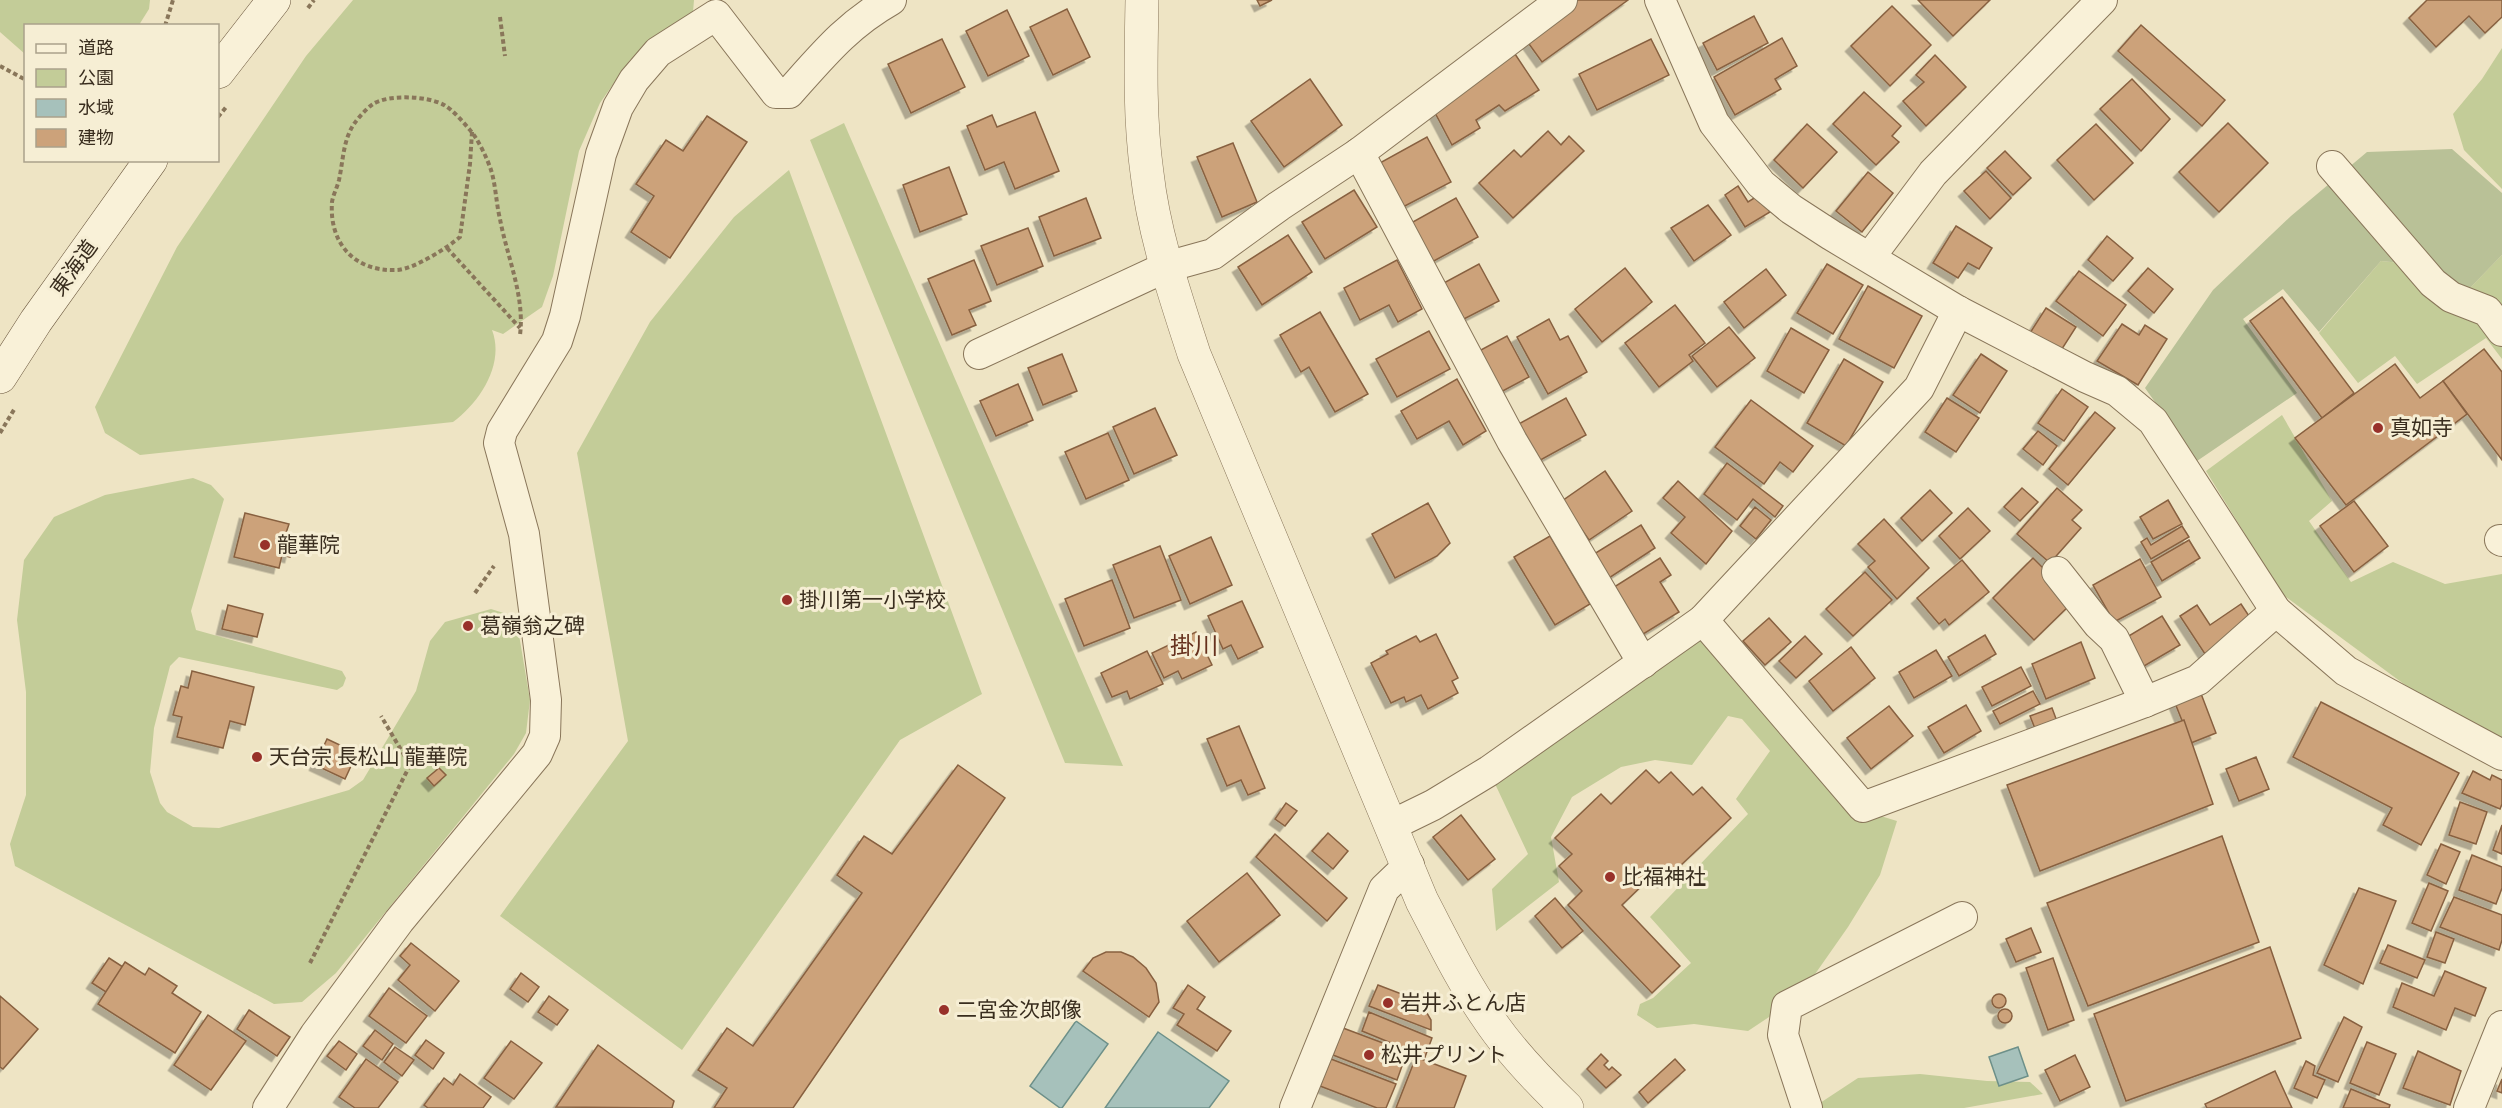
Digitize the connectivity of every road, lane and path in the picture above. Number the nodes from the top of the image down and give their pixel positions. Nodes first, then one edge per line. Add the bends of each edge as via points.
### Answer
1 (173, 0) edge
2 (274, 0) edge
3 (891, 0) edge
4 (1142, 0) edge
5 (1562, 0) edge
6 (1660, 0) edge
7 (2102, 0) edge
8 (500, 17) dead end
9 (166, 24) edge
10 (505, 56) dead end
11 (0, 66) edge
12 (219, 71) edge
13 (24, 79) edge
14 (472, 132) junction
15 (1359, 153) junction
16 (150, 162) edge
17 (2332, 166) dead end
18 (447, 248) junction
19 (1870, 257) junction
20 (1166, 267) junction
21 (1958, 311) junction
22 (521, 329) junction
23 (2502, 331) edge
24 (518, 343) dead end
25 (980, 354) dead end
26 (10, 389) edge
27 (0, 433) edge
28 (2057, 572) dead end
29 (2276, 611) junction
30 (1703, 620) junction
31 (1643, 663) junction
32 (2145, 702) junction
33 (381, 716) dead end
34 (2502, 754) edge
35 (1392, 825) junction
36 (1409, 865) junction
37 (1962, 917) dead end
38 (310, 963) dead end
39 (2502, 1026) edge
40 (268, 1108) edge
41 (1295, 1108) edge
42 (1567, 1108) edge
43 (1807, 1108) edge
44 (2469, 1108) edge

1 - 9 path
2 - 12 street
3 - 40 street via 866,14 838,38 789,93 776,93 716,15 658,52 618,107 601,154 566,315 556,341 499,442 524,534 546,700 545,736 537,754 386,939 315,1035
4 - 20 street via 1140,92 1147,174
5 - 15 street
6 - 19 street via 1714,123 1743,163 1791,209
7 - 19 street via 1933,173
8 - 10 path
11 - 13 path
14 - 18 path via 460,237
14 - 18 path via 444,105 419,98 373,104 355,122 348,136 332,199 336,237 360,264 399,270
14 - 22 path via 491,170 521,303
15 - 20 street via 1213,254
15 - 31 street via 1512,441
16 - 26 street, 東海道 via 36,321
17 - 23 street via 2433,283 2451,297 2487,311
18 - 22 path
19 - 21 street
20 - 25 street
20 - 35 street via 1194,354
21 - 29 street via 2117,391 2153,421
21 - 30 street via 1919,388
22 - 24 path
26 - 27 path
28 - 32 street via 2114,639
29 - 32 street via 2198,680
29 - 34 street via 2346,671
30 - 31 street
30 - 32 street via 1863,807
31 - 35 street via 1489,771
33 - 38 path via 410,765
35 - 36 street
36 - 41 street via 1384,889
36 - 42 street via 1422,902 1488,1019
37 - 43 street via 1787,1006 1783,1035
39 - 44 street

